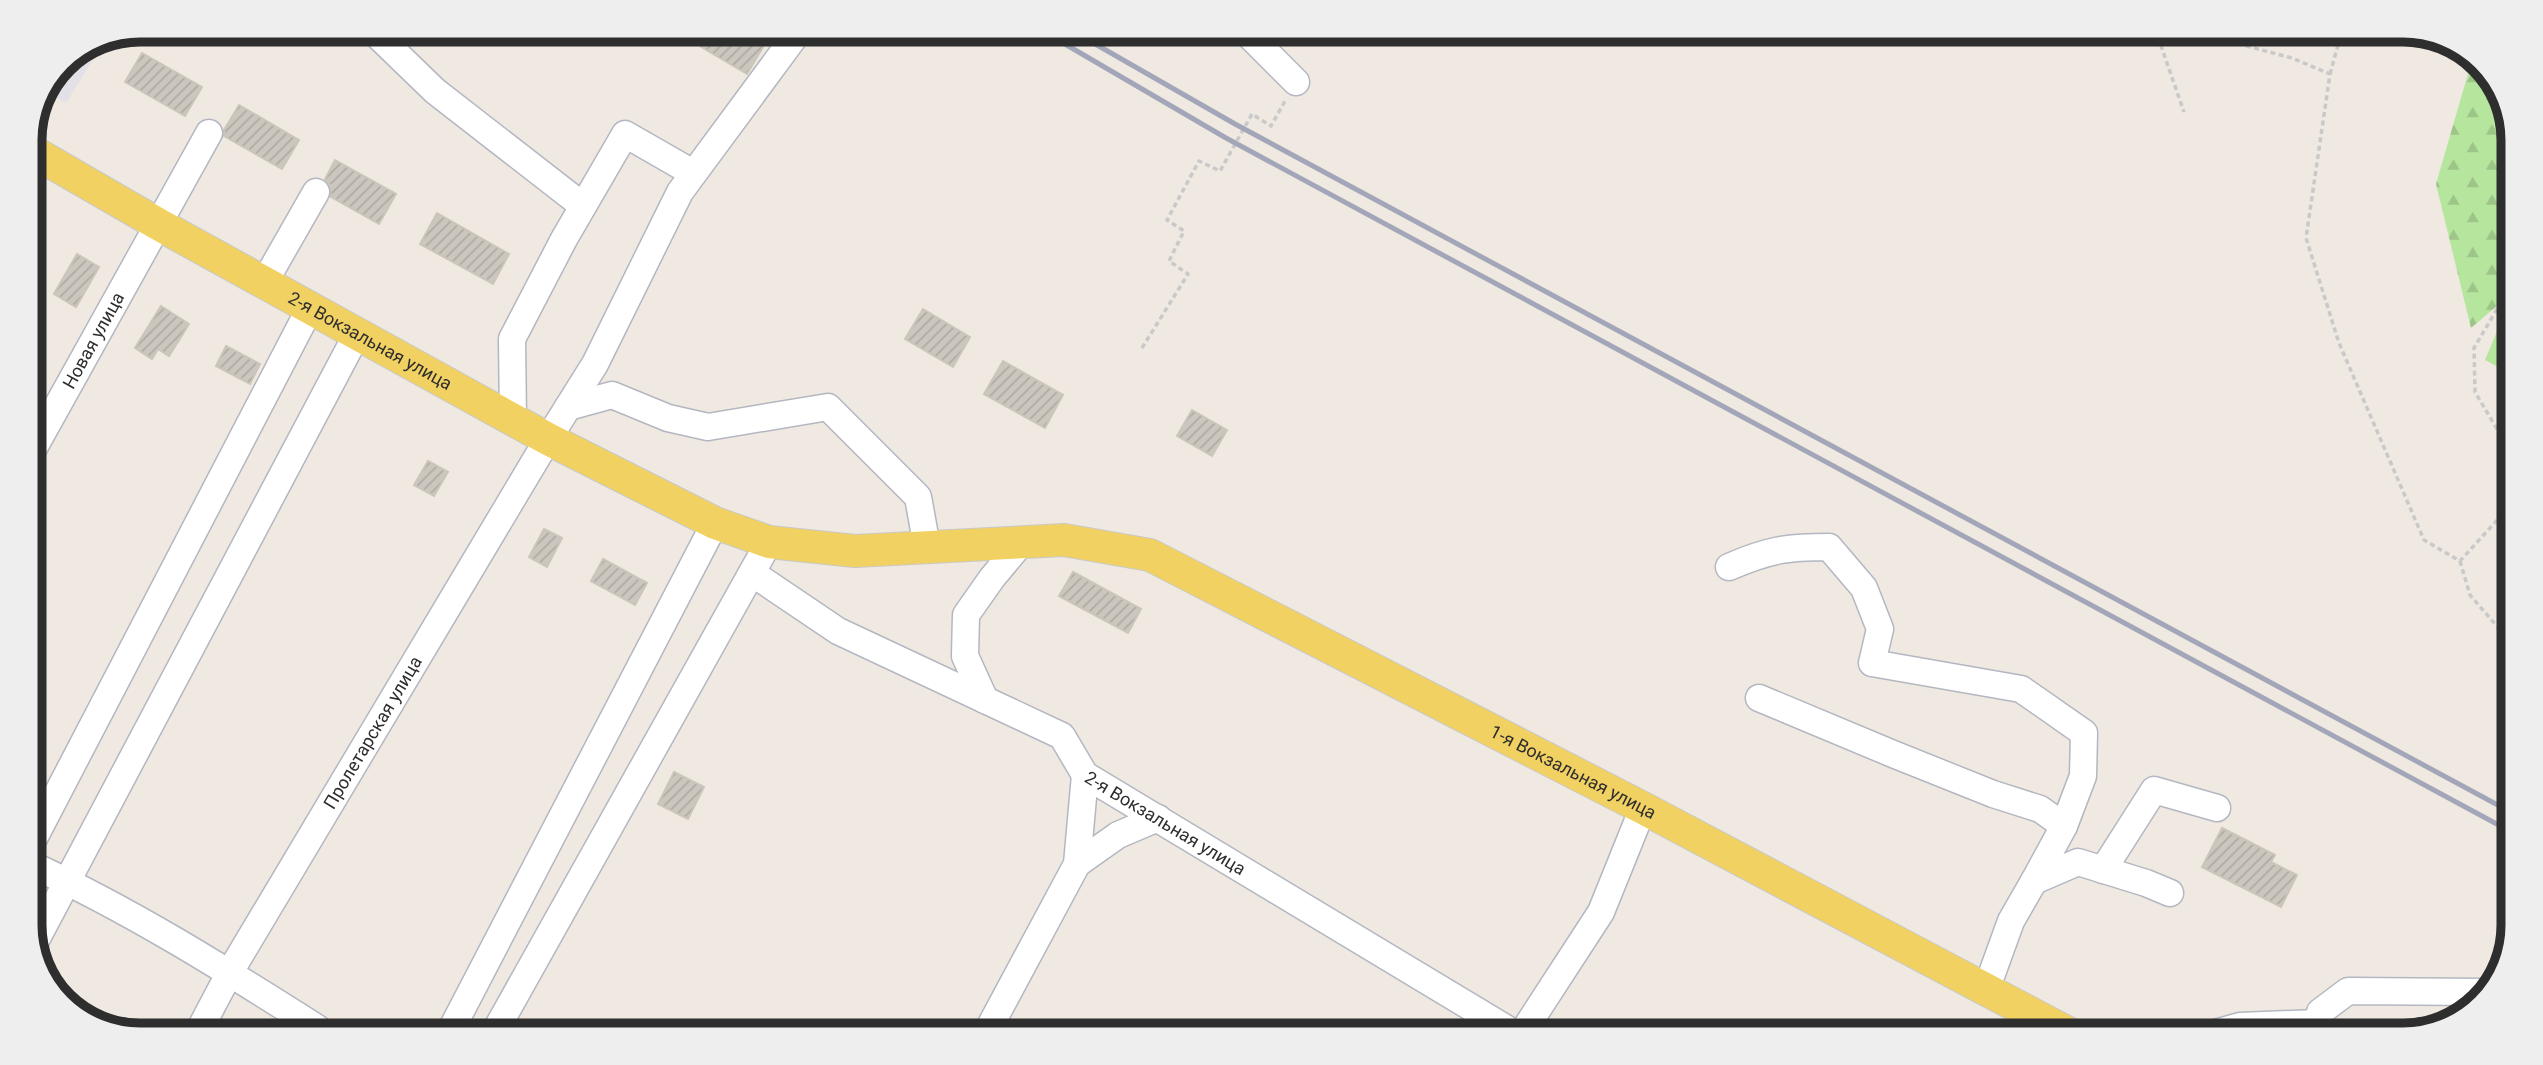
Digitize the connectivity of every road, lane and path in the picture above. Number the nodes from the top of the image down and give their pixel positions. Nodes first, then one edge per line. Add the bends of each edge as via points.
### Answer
1 (384, 42) edge
2 (791, 42) edge
3 (1256, 42) edge
4 (2160, 42) edge
5 (2232, 42) edge
6 (2339, 42) edge
7 (2330, 74) junction
8 (1296, 82) joint
9 (2185, 113) dead end
10 (209, 133) dead end
11 (42, 157) edge
12 (694, 173) junction
13 (316, 192) dead end
14 (583, 206) junction
15 (158, 224) junction
16 (264, 283) junction
17 (2501, 301) edge
18 (310, 308) junction
19 (357, 334) junction
20 (1142, 348) dead end
21 (568, 407) junction
22 (513, 420) junction
23 (42, 433) edge
24 (2501, 435) edge
25 (548, 439) junction
26 (2501, 517) edge
27 (715, 523) junction
28 (769, 542) junction
29 (1022, 542) junction
30 (927, 547) junction
31 (2459, 561) junction
32 (1729, 568) dead end
33 (752, 573) junction
34 (2501, 631) edge
35 (1759, 698) dead end
36 (985, 700) junction
37 (1085, 775) junction
38 (1643, 808) junction
39 (2217, 808) dead end
40 (1158, 818) junction
41 (42, 823) edge
42 (2064, 826) junction
43 (1077, 864) junction
44 (42, 869) edge
45 (2104, 870) junction
46 (68, 881) junction
47 (2034, 881) junction
48 (2170, 893) dead end
49 (42, 929) edge
50 (230, 972) junction
51 (1986, 990) junction
52 (2474, 992) edge
53 (203, 1023) edge
54 (309, 1023) edge
55 (455, 1023) edge
56 (500, 1023) edge
57 (992, 1023) edge
58 (1497, 1023) edge
59 (1529, 1023) edge
60 (2040, 1023) edge
61 (2317, 1023) edge

1 - 14 street via 435,91
2 - 12 street, Пролетарская улица
3 - 8 street
4 - 9 path
5 - 7 path
6 - 7 path
7 - 31 path via 2306,238 2339,343 2424,540
8 - 20 path via 1271,126 1252,114 1220,171 1199,161 1167,220 1184,231 1169,261 1188,274
10 - 15 street, Новая улица
11 - 15 main road, 2-я Вокзальная улица
12 - 14 street via 625,134
12 - 21 street, Пролетарская улица via 680,191 595,364
13 - 16 street
14 - 22 street via 512,339
15 - 16 main road, 2-я Вокзальная улица
15 - 23 street, Новая улица
16 - 18 main road, 2-я Вокзальная улица
17 - 24 path via 2474,348 2475,392
18 - 19 main road, 2-я Вокзальная улица
18 - 41 street
19 - 22 main road, 2-я Вокзальная улица
19 - 46 street
21 - 25 street, Пролетарская улица
21 - 30 street via 612,395 668,418 708,427 828,407 918,497
22 - 25 main road, 2-я Вокзальная улица
25 - 27 main road, 2-я Вокзальная улица
25 - 50 street, Пролетарская улица
26 - 31 path
27 - 28 main road, 2-я Вокзальная улица
27 - 55 street
28 - 30 main road, 2-я Вокзальная улица via 855,551
28 - 33 street
29 - 30 main road, 1-я Вокзальная улица
29 - 36 street via 966,615 965,656
29 - 38 main road, 1-я Вокзальная улица via 1064,540 1150,555
31 - 34 path via 2470,595
32 - 42 street via 1790,547 1829,547 1864,588 1880,629 1872,663 2021,689 2084,733 2083,776
33 - 36 street, 2-я Вокзальная улица via 838,631
33 - 56 street
35 - 42 street via 2040,809
36 - 37 street, 2-я Вокзальная улица via 1062,736
37 - 40 street, 2-я Вокзальная улица
37 - 43 street
38 - 51 main road, 1-я Вокзальная улица
38 - 59 street via 1601,912
39 - 45 street via 2154,790
40 - 43 street via 1118,835
40 - 58 street, 2-я Вокзальная улица
42 - 47 street
43 - 57 street
44 - 46 street
45 - 47 street via 2078,862
45 - 48 street
46 - 49 street
46 - 50 street
47 - 51 street via 2011,921
50 - 53 street, Пролетарская улица
50 - 54 street
51 - 60 main road, 1-я Вокзальная улица
52 - 61 street via 2348,991 2320,1012

